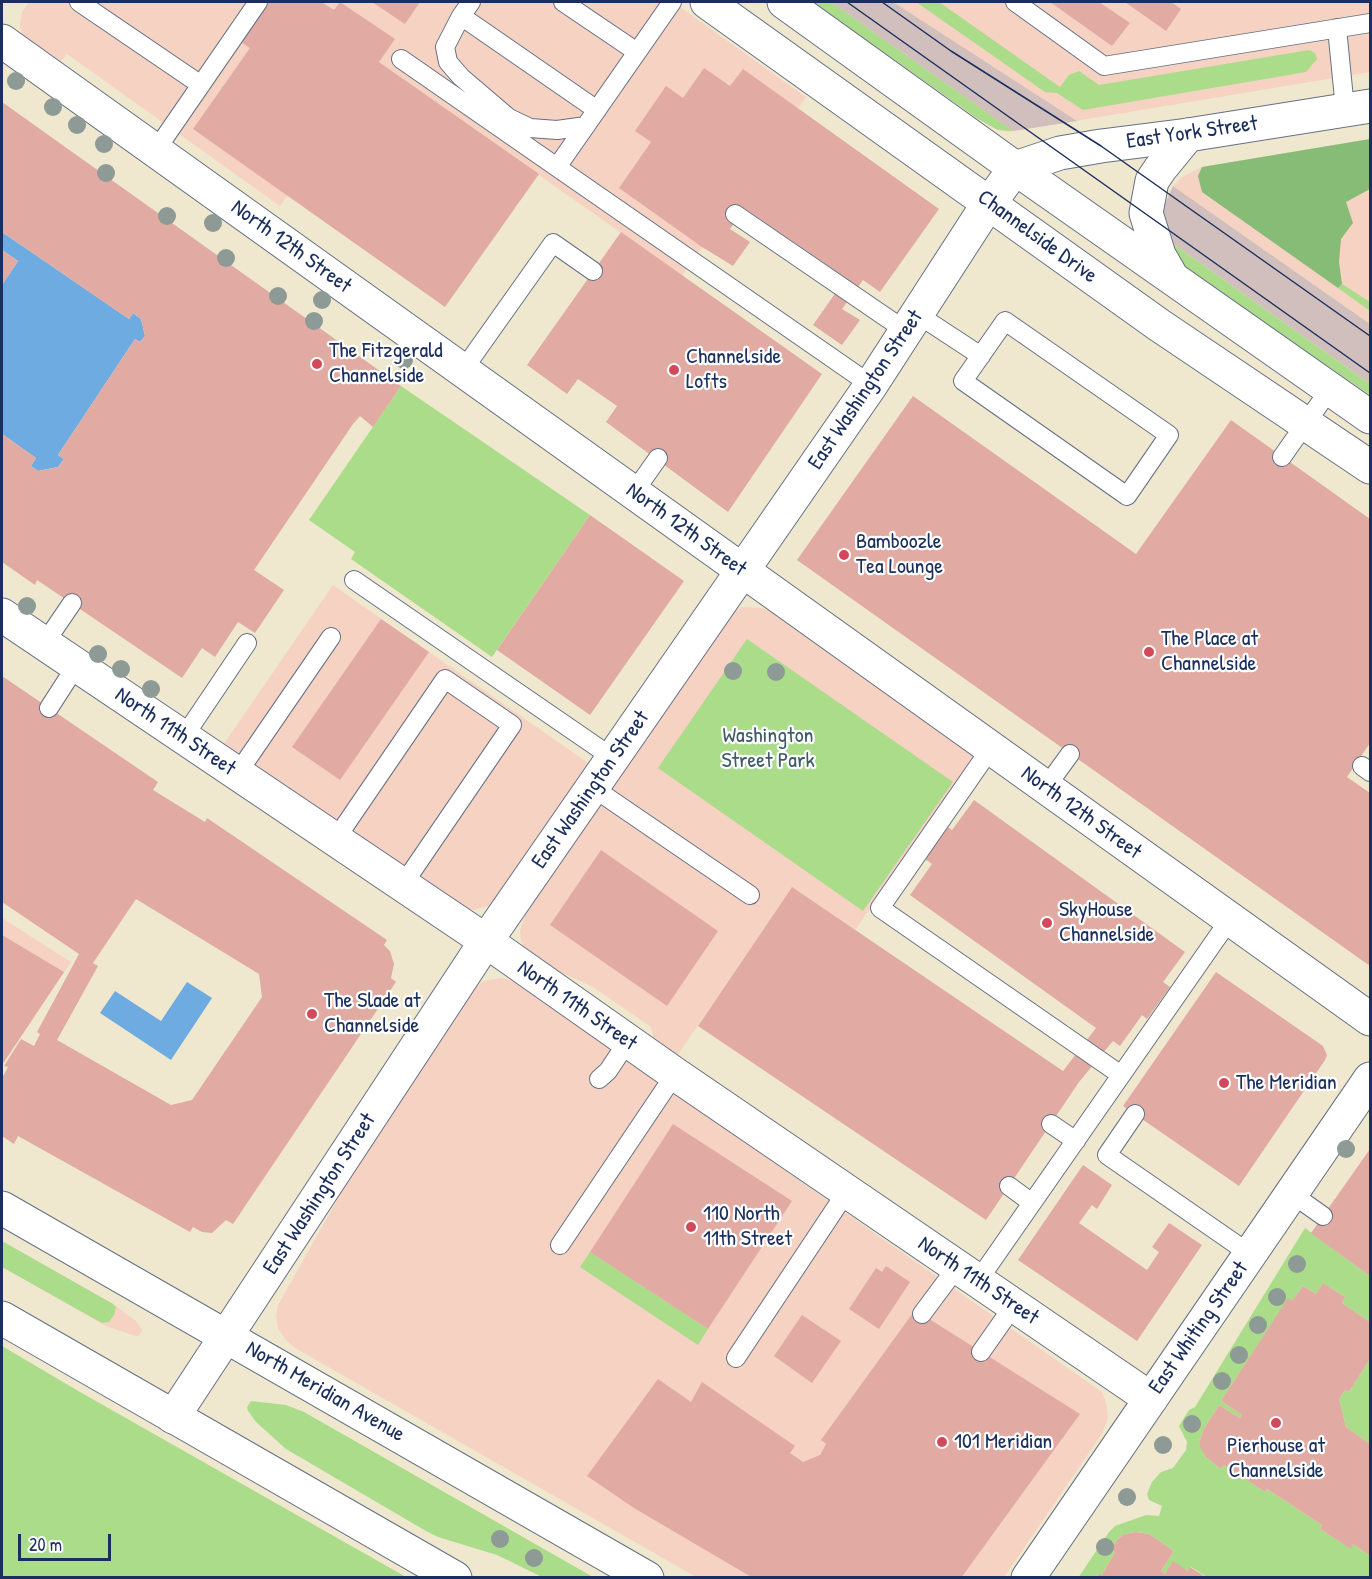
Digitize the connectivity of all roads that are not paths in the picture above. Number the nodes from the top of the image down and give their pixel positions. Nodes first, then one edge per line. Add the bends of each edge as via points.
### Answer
1 (79, 2) edge
2 (563, 2) edge
3 (672, 2) edge
4 (707, 2) edge
5 (784, 2) edge
6 (1015, 2) edge
7 (249, 5) edge
8 (466, 9) edge
9 (1371, 23) edge
10 (1337, 28) junction
11 (2, 41) edge
12 (637, 52) junction
13 (401, 59) dead end
14 (201, 84) junction
15 (1358, 108) edge
16 (597, 110) junction
17 (586, 126) junction
18 (1188, 135) junction
19 (156, 150) junction
20 (557, 167) junction
21 (1015, 168) junction
22 (990, 204) junction
23 (735, 214) dead end
24 (593, 271) dead end
25 (1172, 278) junction
26 (912, 323) junction
27 (981, 356) junction
28 (463, 370) junction
29 (872, 385) junction
30 (1330, 389) junction
31 (1371, 417) edge
32 (1305, 424) junction
33 (1282, 456) dead end
34 (658, 458) dead end
35 (1371, 467) edge
36 (634, 492) junction
37 (742, 571) junction
38 (354, 580) dead end
39 (72, 603) dead end
40 (2, 615) edge
41 (331, 637) dead end
42 (44, 644) junction
43 (247, 644) dead end
44 (76, 666) junction
45 (48, 708) dead end
46 (183, 738) junction
47 (991, 748) junction
48 (1070, 754) dead end
49 (613, 758) junction
50 (237, 774) junction
51 (592, 787) junction
52 (1046, 787) junction
53 (335, 840) junction
54 (402, 886) junction
55 (750, 895) dead end
56 (1230, 919) junction
57 (486, 941) junction
58 (1371, 1019) edge
59 (628, 1041) junction
60 (675, 1074) junction
61 (1121, 1075) junction
62 (599, 1079) dead end
63 (1371, 1079) edge
64 (1135, 1114) dead end
65 (1051, 1124) dead end
66 (1076, 1141) junction
67 (1009, 1186) dead end
68 (847, 1191) junction
69 (1292, 1194) junction
70 (1032, 1203) junction
71 (2, 1208) edge
72 (1323, 1216) dead end
73 (560, 1245) dead end
74 (1250, 1254) junction
75 (967, 1275) junction
76 (1014, 1305) junction
77 (922, 1314) dead end
78 (2, 1318) edge
79 (227, 1336) junction
80 (981, 1352) dead end
81 (736, 1358) dead end
82 (1151, 1399) junction
83 (173, 1417) junction
84 (455, 1578) edge
85 (647, 1578) edge
86 (1028, 1578) edge

1 - 14 lane
2 - 12 lane
3 - 12 lane
4 - 22 street, Channelside Drive
5 - 21 street, Channelside Drive
6 - 10 lane via 1104,66
7 - 14 lane
8 - 16 lane
8 - 17 lane via 445,47 448,62 461,76 509,118 530,128
9 - 10 lane
10 - 15 lane
11 - 19 street, North 12th Street
12 - 16 lane
13 - 20 lane
14 - 19 lane
15 - 18 street, East York Street
16 - 17 lane
17 - 20 lane
18 - 21 street, East York Street via 1060,153
18 - 25 street via 1152,181 1146,213
19 - 28 street, North 12th Street
20 - 29 lane
21 - 22 street, East Washington Street
21 - 25 street, Channelside Drive
22 - 26 street, East Washington Street
22 - 32 street, Channelside Drive
23 - 26 lane
24 - 28 lane via 553,243
25 - 30 street, Channelside Drive
26 - 27 lane
26 - 29 street, East Washington Street
27 - 27 lane via 1005,321 1169,435 1127,496 963,381
28 - 36 street, North 12th Street
29 - 37 street, East Washington Street
30 - 31 street, Channelside Drive
30 - 32 lane
32 - 33 lane
32 - 35 street, Channelside Drive
34 - 36 lane
36 - 37 street, North 12th Street
37 - 47 street, North 12th Street
37 - 49 street, East Washington Street
38 - 49 lane
39 - 42 lane
40 - 42 street, North 11th Street
41 - 50 lane
42 - 44 street, North 11th Street
43 - 46 lane
44 - 45 lane
44 - 46 street, North 11th Street
46 - 50 street, North 11th Street
47 - 52 street, North 12th Street
47 - 61 lane via 880,908
48 - 52 lane
49 - 51 street, East Washington Street
50 - 53 street, North 11th Street
51 - 55 lane
51 - 57 street, East Washington Street
52 - 56 street, North 12th Street
53 - 54 street, North 11th Street
53 - 54 lane via 445,679 512,725
54 - 57 street, North 11th Street
56 - 58 street, North 12th Street
56 - 61 lane
57 - 59 street, North 11th Street
57 - 79 street, East Washington Street
59 - 60 street, North 11th Street
59 - 62 lane
60 - 68 street, North 11th Street
60 - 73 lane
61 - 66 lane
63 - 69 street, East Whiting Street
64 - 74 lane via 1107,1155
65 - 66 lane
66 - 70 lane
67 - 70 lane
68 - 75 street, North 11th Street
68 - 81 lane
69 - 72 lane
69 - 74 street, East Whiting Street
70 - 75 lane
71 - 79 street, North Meridian Avenue
74 - 82 street, East Whiting Street
75 - 76 street, North 11th Street
75 - 77 lane
76 - 80 lane
76 - 82 street, North 11th Street
78 - 83 street
79 - 83 street, East Washington Street
79 - 85 street, North Meridian Avenue
82 - 86 street, East Whiting Street
83 - 84 street

